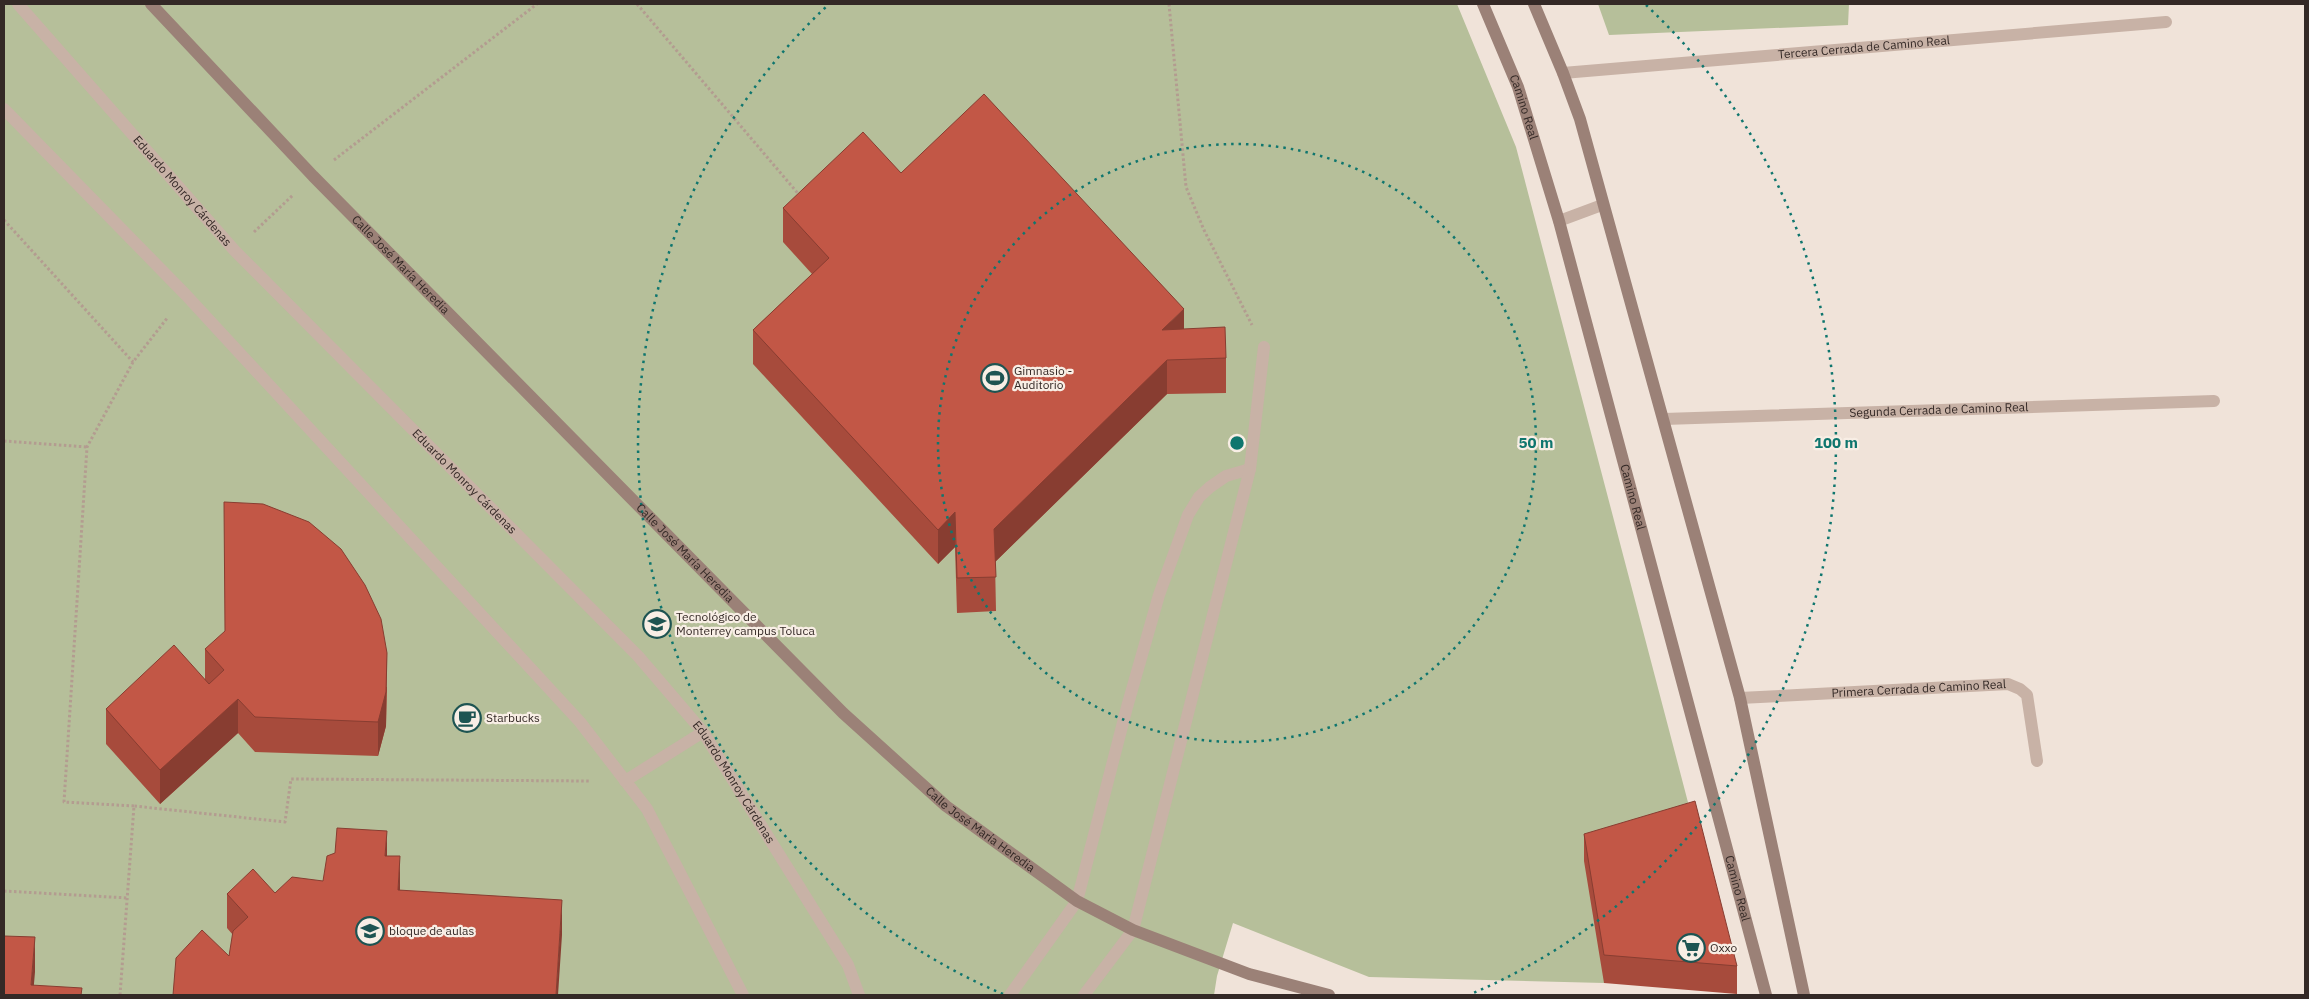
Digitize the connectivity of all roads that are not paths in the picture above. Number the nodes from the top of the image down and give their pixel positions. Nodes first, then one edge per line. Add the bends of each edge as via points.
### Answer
1 (18, 4) edge
2 (151, 4) edge
3 (1483, 4) edge
4 (1534, 4) edge
5 (2166, 22) dead end
6 (1563, 73) junction
7 (4, 109) edge
8 (1602, 204) junction
9 (1559, 221) junction
10 (1264, 347) road end
11 (2214, 401) dead end
12 (1664, 419) junction
13 (1250, 469) junction
14 (1740, 698) junction
15 (703, 732) junction
16 (2037, 761) dead end
17 (625, 781) junction
18 (1077, 901) junction
19 (1133, 930) junction
20 (743, 995) edge
21 (859, 995) edge
22 (1010, 995) edge
23 (1084, 995) edge
24 (1329, 995) edge
25 (1766, 995) edge
26 (1804, 995) edge

1 - 15 street, Eduardo Monroy Cárdenas via 235,251 638,656
2 - 18 main road, Calle José María Heredia via 313,176 843,712 946,806
3 - 9 main road, Camino Real via 1518,87
4 - 6 main road
5 - 6 street, Tercera Cerrada de Camino Real
6 - 8 main road via 1580,119
7 - 17 street via 186,294 580,722
8 - 9 street
8 - 12 main road
9 - 25 main road, Camino Real
10 - 13 street
11 - 12 street, Segunda Cerrada de Camino Real
12 - 14 main road
13 - 18 street via 1226,476 1210,487 1188,515 1160,595 1130,698
13 - 19 street
14 - 16 street, Primera Cerrada de Camino Real via 2008,684 2027,695
14 - 26 main road
15 - 17 street
15 - 21 street, Eduardo Monroy Cárdenas via 848,965
17 - 20 street via 647,809
18 - 19 main road, Calle José María Heredia
18 - 22 street
19 - 23 street
19 - 24 main road, Calle José María Heredia via 1249,974

